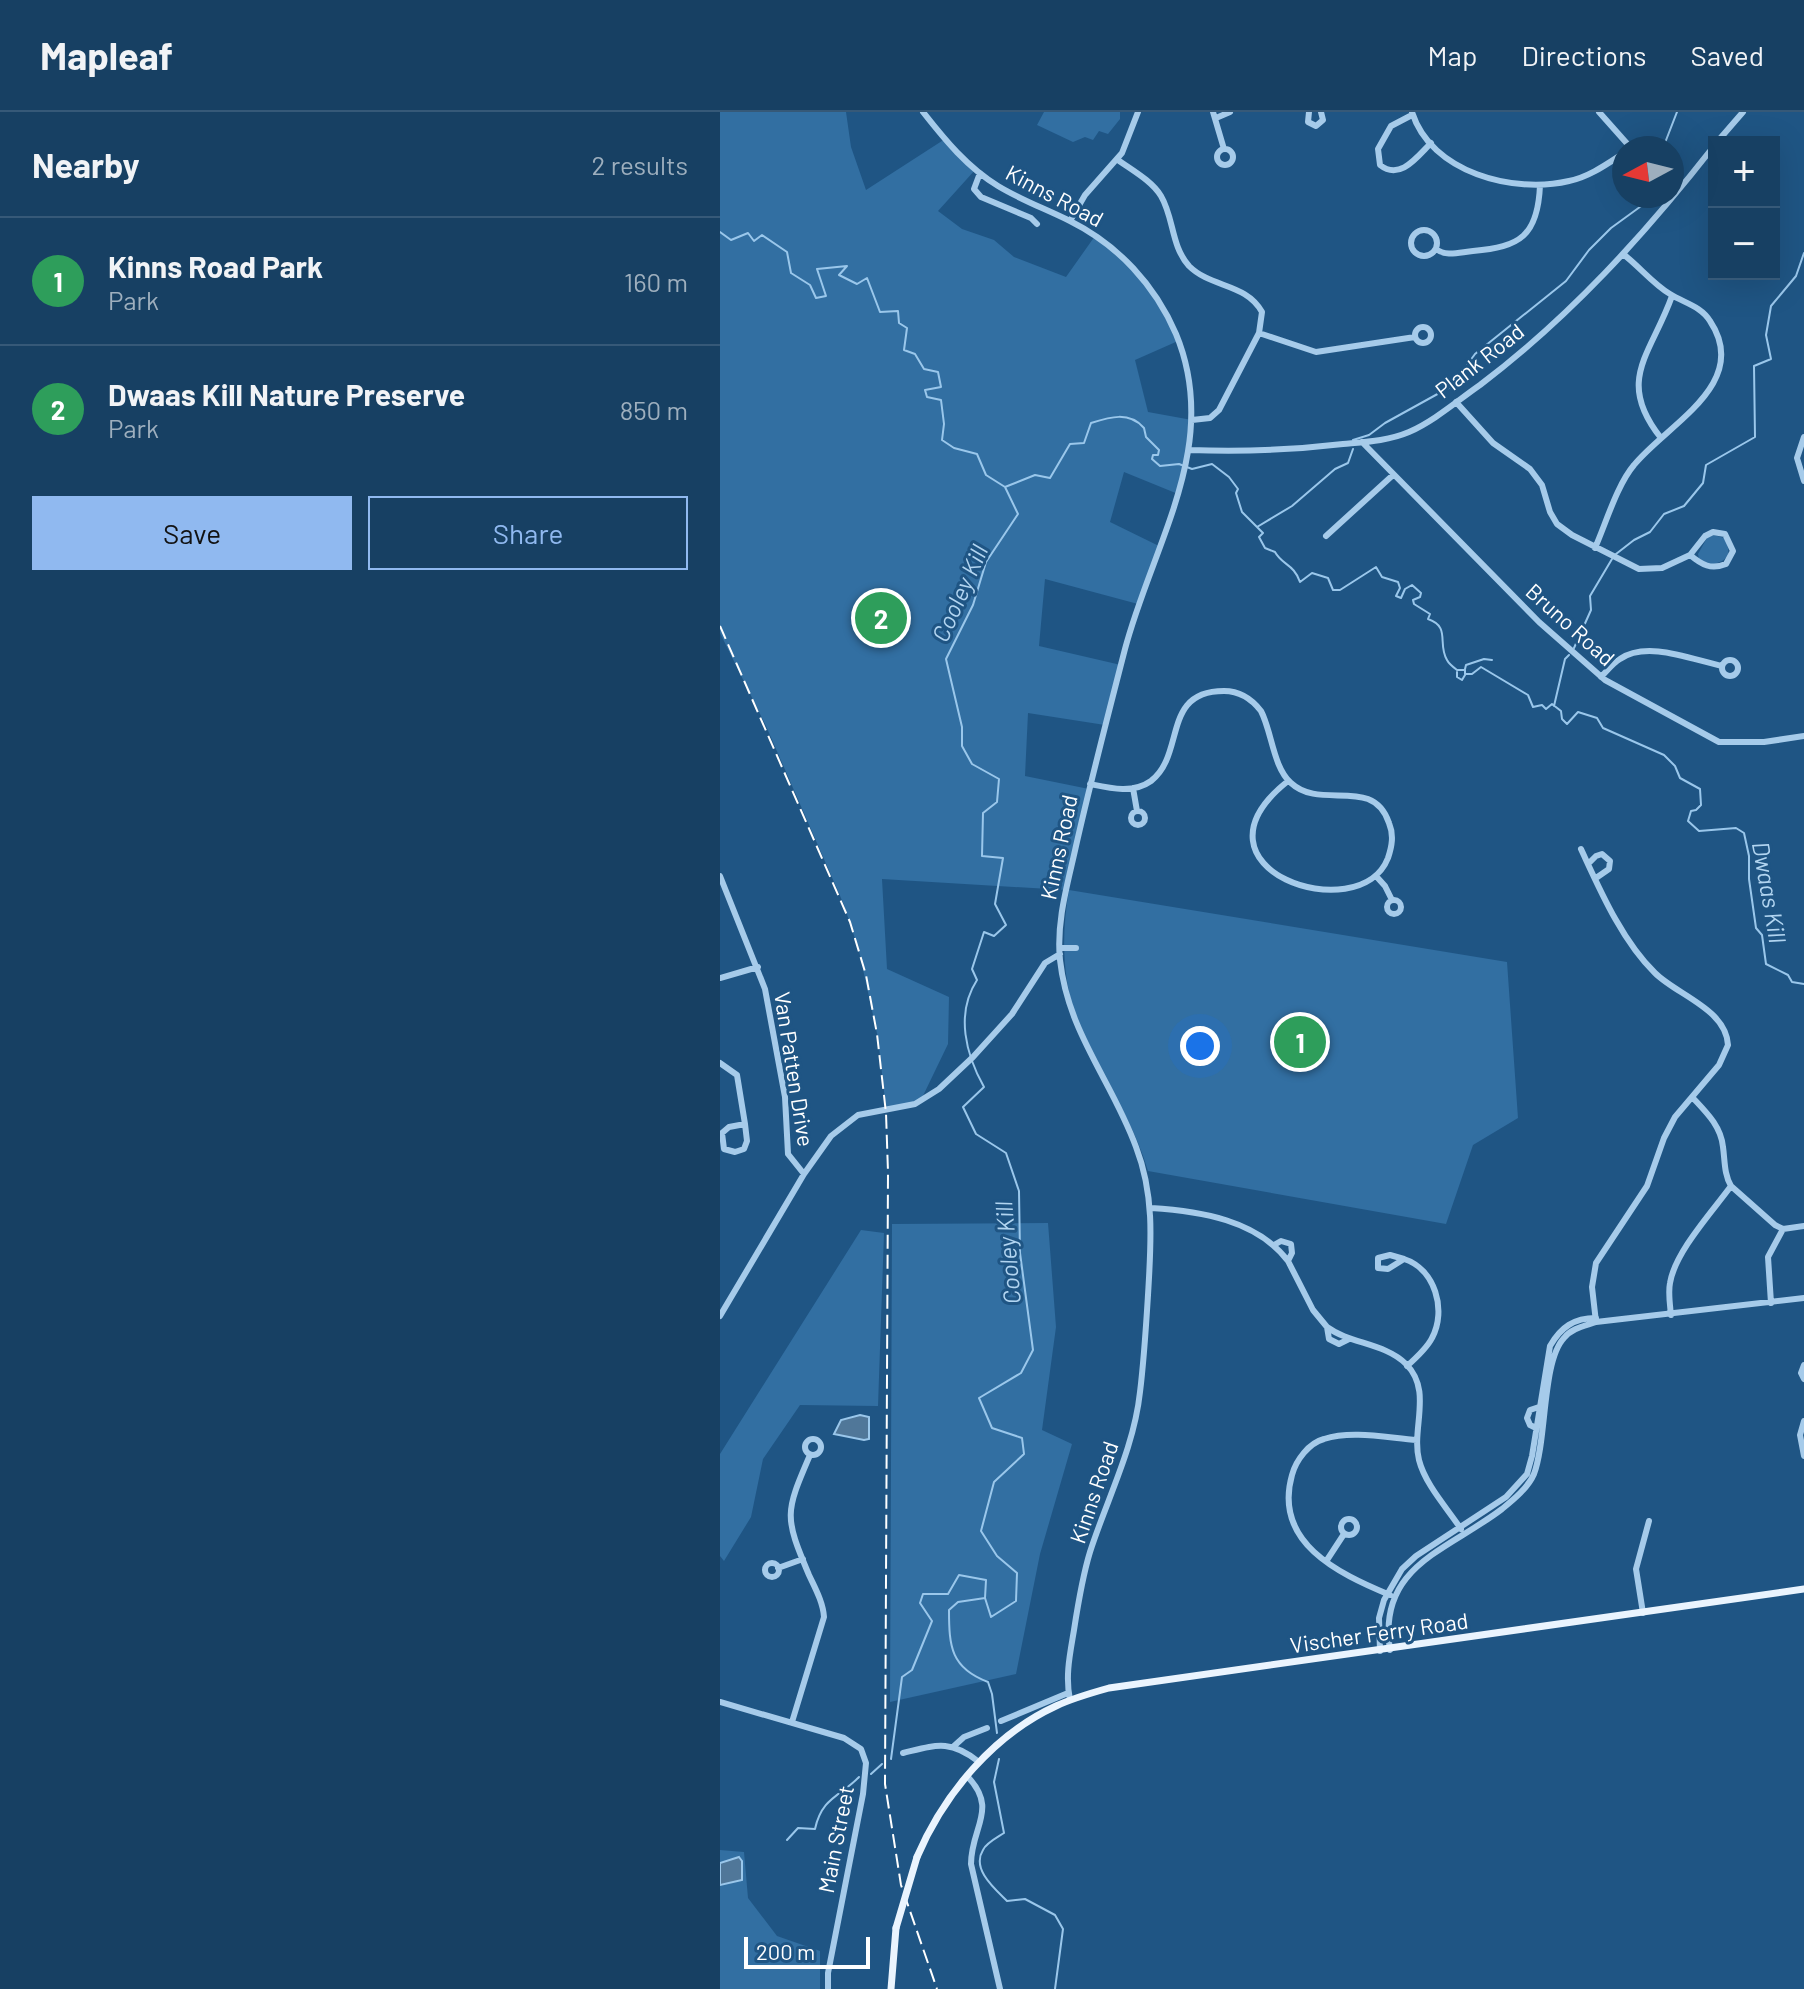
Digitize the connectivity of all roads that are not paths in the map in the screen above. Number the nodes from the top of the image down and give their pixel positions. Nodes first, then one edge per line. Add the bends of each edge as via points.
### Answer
1 (923, 112) edge
2 (1138, 112) edge
3 (1230, 112) edge
4 (1321, 112) edge
5 (1599, 112) edge
6 (1743, 112) edge
7 (1307, 113) edge
8 (1412, 114) edge
9 (1215, 115) edge
10 (1620, 136) edge
11 (1722, 136) edge
12 (1431, 143) junction
13 (1224, 149) dead end
14 (1708, 153) edge
15 (1118, 160) junction
16 (1612, 160) edge
17 (980, 173) junction
18 (1684, 182) edge
19 (1540, 185) junction
20 (1662, 208) edge
21 (1070, 221) junction
22 (1037, 224) dead end
23 (1436, 249) junction
24 (1623, 254) junction
25 (1672, 296) junction
26 (1259, 333) junction
27 (1415, 337) dead end
28 (1456, 402) junction
29 (1192, 420) junction
30 (1804, 437) edge
31 (1661, 438) junction
32 (1362, 442) junction
33 (1190, 450) junction
34 (1393, 475) junction
35 (1804, 481) edge
36 (1326, 536) dead end
37 (1595, 548) junction
38 (1690, 555) junction
39 (1722, 666) dead end
40 (1601, 677) junction
41 (1804, 736) edge
42 (1288, 781) junction
43 (1090, 784) junction
44 (1133, 788) junction
45 (1137, 811) dead end
46 (1581, 849) dead end
47 (1588, 864) junction
48 (720, 876) edge
49 (1376, 876) junction
50 (1596, 878) junction
51 (1392, 900) dead end
52 (1076, 948) dead end
53 (1060, 951) junction
54 (758, 967) junction
55 (720, 978) edge
56 (720, 1063) edge
57 (1692, 1097) junction
58 (745, 1124) junction
59 (804, 1174) junction
60 (1731, 1186) junction
61 (1151, 1208) junction
62 (1804, 1226) edge
63 (1783, 1229) junction
64 (1274, 1245) junction
65 (1404, 1259) dead end
66 (1288, 1261) junction
67 (1804, 1298) edge
68 (1771, 1303) junction
69 (1671, 1315) junction
70 (720, 1316) edge
71 (1598, 1320) junction
72 (1804, 1365) edge
73 (1407, 1366) junction
74 (1804, 1379) edge
75 (1804, 1421) edge
76 (1417, 1440) junction
77 (810, 1455) dead end
78 (1804, 1456) edge
79 (1649, 1521) dead end
80 (1460, 1527) junction
81 (1344, 1534) dead end
82 (1465, 1534) junction
83 (803, 1559) junction
84 (1327, 1560) junction
85 (778, 1568) dead end
86 (1804, 1589) edge
87 (1390, 1595) junction
88 (1643, 1613) junction
89 (1385, 1650) junction
90 (1069, 1697) junction
91 (720, 1702) edge
92 (1001, 1721) dead end
93 (792, 1722) junction
94 (987, 1728) dead end
95 (954, 1746) junction
96 (903, 1753) dead end
97 (979, 1762) junction
98 (967, 1776) junction
99 (828, 1989) edge
100 (891, 1989) edge
101 (1000, 1989) edge

1 - 17 street, Kinns Road
2 - 15 street
3 - 9 street
4 - 7 street via 1323,120 1316,126 1308,122
5 - 10 street
6 - 11 street, Plank Road
8 - 12 street
8 - 12 street via 1391,126 1378,149 1380,165 1403,169
9 - 13 street
12 - 19 street via 1477,174
14 - 18 street, Plank Road
15 - 21 street via 1085,195
15 - 26 street via 1160,194 1187,263 1255,300 1262,312
16 - 19 street via 1580,178
17 - 21 street, Kinns Road
17 - 22 street via 974,189 981,197
19 - 23 street via 1536,215 1520,240 1499,249 1445,254
20 - 24 street, Plank Road
21 - 29 street, Kinns Road via 1135,269 1165,311 1184,358
23 - 23 street via 1419,255 1413,236 1432,233
24 - 25 street
24 - 28 street, Plank Road via 1568,311
25 - 31 street via 1638,377 1641,408
25 - 31 street via 1711,322 1720,362 1702,400
26 - 27 street via 1316,352
26 - 29 street via 1219,410 1210,418
28 - 32 street, Plank Road via 1411,431
28 - 37 street via 1493,443 1530,469 1557,524
29 - 33 street, Kinns Road
30 - 35 street via 1797,458
31 - 37 street via 1633,466
32 - 33 street, Plank Road
32 - 34 street, Bruno Road
33 - 43 street, Kinns Road via 1138,604
34 - 36 street
34 - 40 street, Bruno Road
37 - 38 street via 1639,569 1662,568
38 - 38 street via 1713,532 1725,534 1732,545 1731,558 1717,567
39 - 40 street via 1639,652 1621,657
40 - 41 street, Bruno Road via 1719,742
42 - 44 street via 1254,701 1235,691 1218,691 1191,702 1176,723 1162,769 1147,784
42 - 49 street via 1311,795 1375,801 1386,813 1392,838 1386,863
42 - 49 street via 1257,815 1253,844 1269,871 1301,885 1346,890
43 - 44 street
43 - 53 street, Kinns Road via 1063,907
44 - 45 street
46 - 47 street
47 - 50 street
47 - 50 street via 1602,854 1610,861 1609,869
48 - 54 street, Van Patten Drive
49 - 51 street
50 - 57 street via 1627,937 1655,974 1724,1028 1725,1056
52 - 53 street
53 - 59 street via 1045,963 1012,1014 939,1089 915,1104 849,1120
53 - 61 street, Kinns Road via 1075,1023 1132,1136
54 - 55 street
54 - 59 street, Van Patten Drive via 778,1051 788,1154
56 - 58 street via 737,1075
57 - 60 street via 1719,1131
57 - 71 street via 1668,1129 1647,1186 1596,1263 1592,1277
58 - 58 street via 744,1149 724,1149 722,1133
59 - 70 street
60 - 63 street
60 - 69 street via 1681,1255 1669,1283
61 - 64 street via 1214,1217
61 - 90 street, Kinns Road via 1140,1400 1082,1584 1069,1659
62 - 63 street
63 - 68 street via 1768,1257
64 - 66 street
64 - 66 street via 1291,1244
65 - 73 street via 1430,1281 1439,1316 1432,1338
66 - 73 street via 1327,1327
67 - 68 street
68 - 69 street
69 - 71 street
71 - 80 street via 1571,1322 1554,1339 1527,1474 1506,1497
71 - 82 street via 1572,1331 1557,1348 1531,1480 1512,1501
72 - 74 street
73 - 76 street via 1420,1390
75 - 78 street
76 - 80 street via 1420,1465
76 - 84 street via 1338,1436 1319,1441 1304,1454 1288,1488 1290,1516 1301,1539
77 - 83 street via 789,1516
79 - 88 street via 1636,1569
80 - 82 street
80 - 87 street via 1402,1569
81 - 84 street
82 - 87 street via 1409,1573
83 - 85 street
83 - 93 street via 824,1617
84 - 87 street via 1351,1578
86 - 88 main road, Vischer Ferry Road
87 - 89 street
88 - 89 main road, Vischer Ferry Road
89 - 90 main road, Vischer Ferry Road
90 - 92 street
90 - 97 main road, Vischer Ferry Road via 1015,1731
91 - 93 street, Main Street
93 - 99 street, Main Street via 854,1743 866,1763
94 - 95 street
95 - 96 street
95 - 97 street
97 - 98 main road, Vischer Ferry Road
98 - 100 main road, Vischer Ferry Road, bridge via 917,1857 896,1928
98 - 101 street via 983,1803 971,1864

